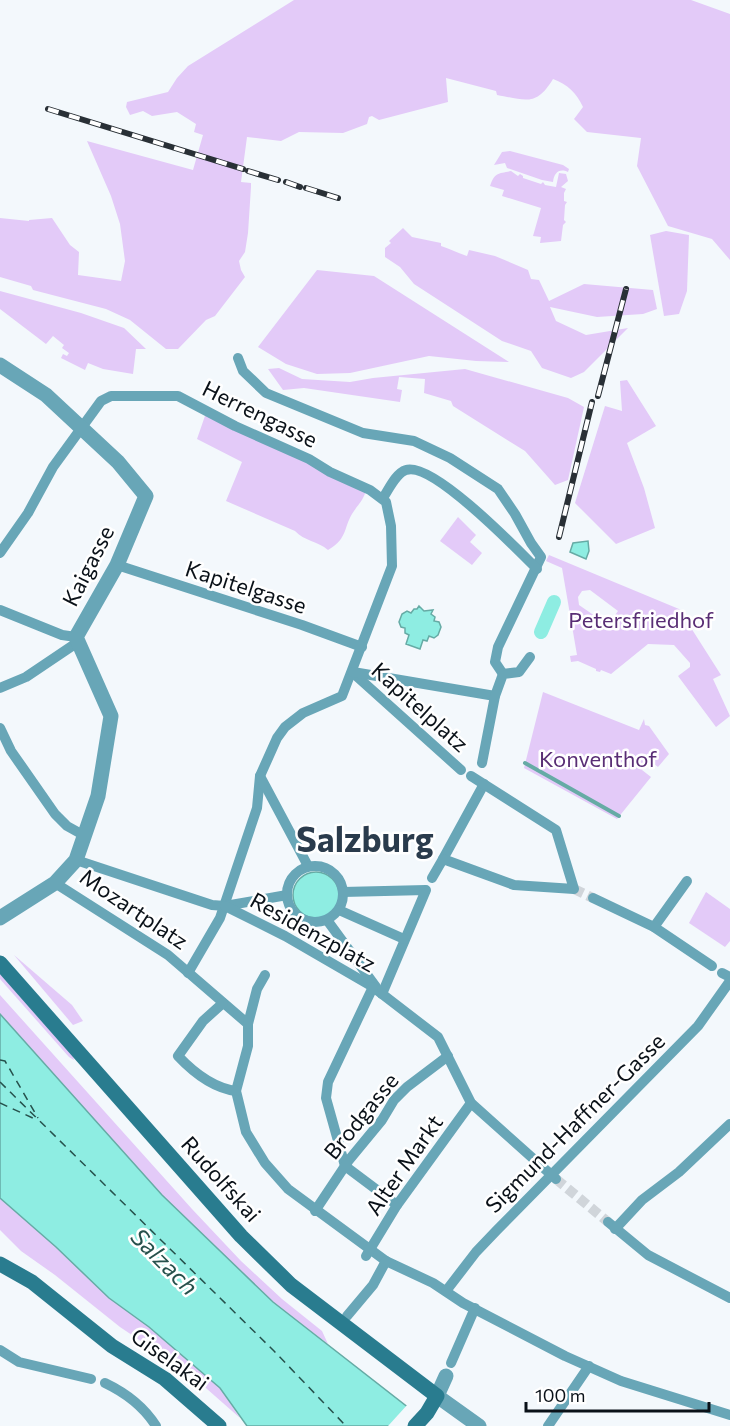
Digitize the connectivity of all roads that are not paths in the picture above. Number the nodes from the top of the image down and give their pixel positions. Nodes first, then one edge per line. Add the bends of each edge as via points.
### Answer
1 (238, 358) dead end
2 (0, 365) edge
3 (82, 430) junction
4 (383, 498) junction
5 (0, 553) edge
6 (117, 565) junction
7 (537, 568) junction
8 (0, 610) edge
9 (77, 640) junction
10 (362, 647) junction
11 (530, 657) dead end
12 (352, 672) junction
13 (503, 674) junction
14 (0, 688) edge
15 (495, 696) junction
16 (325, 704) joint
17 (0, 728) edge
18 (482, 763) dead end
19 (461, 770) dead end
20 (474, 775) dead end
21 (260, 776) junction
22 (484, 784) junction
23 (84, 840) junction
24 (443, 859) junction
25 (75, 860) junction
26 (308, 866) junction
27 (432, 878) dead end
28 (687, 881) dead end
29 (55, 883) junction
30 (343, 892) junction
31 (287, 895) junction
32 (593, 898) tunnel mouth
33 (212, 905) joint
34 (225, 906) junction
35 (339, 910) junction
36 (0, 918) edge
37 (327, 920) junction
38 (654, 927) junction
39 (404, 939) junction
40 (0, 963) edge
41 (711, 966) dead end
42 (188, 973) junction
43 (265, 975) dead end
44 (727, 977) edge
45 (377, 991) junction
46 (223, 1003) junction
47 (248, 1024) junction
48 (438, 1037) joint
49 (448, 1056) junction
50 (236, 1091) junction
51 (471, 1103) junction
52 (730, 1125) edge
53 (345, 1166) junction
54 (554, 1177) junction
55 (397, 1205) junction
56 (315, 1211) junction
57 (368, 1253) junction
58 (386, 1261) junction
59 (0, 1264) edge
60 (446, 1291) junction
61 (730, 1298) edge
62 (475, 1308) junction
63 (347, 1316) dead end
64 (0, 1350) edge
65 (589, 1366) junction
66 (448, 1370) joint
67 (91, 1379) dead end
68 (105, 1383) dead end
69 (437, 1396) junction
70 (730, 1415) edge
71 (156, 1426) edge
72 (219, 1426) edge
73 (415, 1426) edge
74 (479, 1426) edge
75 (548, 1426) edge

1 - 7 street via 243,371 266,393 363,433 414,441 450,458 498,489 541,557
2 - 3 street, Kaigasse via 46,395
3 - 4 street, Herrengasse via 101,401 111,396 178,396
3 - 5 street, Herrengasse via 53,467
3 - 6 street, Kaigasse via 118,462 146,496
4 - 7 street via 406,470 430,475 462,498
4 - 10 street, Kapitelplatz via 388,507 392,566
6 - 9 street, Kaigasse
6 - 10 street, Kapitelgasse
7 - 13 street via 498,648 495,662
8 - 9 street
9 - 14 street via 26,677
9 - 23 street, Kaigasse via 111,716 98,796
10 - 12 street, Kapitelplatz
11 - 13 street via 519,672
12 - 15 street, Kapitelplatz
12 - 16 street, Kapitelplatz via 342,696
12 - 19 street, Kapitelplatz
13 - 15 street, Kapitelplatz
15 - 18 street, Kapitelplatz
16 - 21 street, Residenzplatz via 303,713 285,727
17 - 23 street via 11,751 55,814
20 - 22 street
21 - 26 street
21 - 34 street, Residenzplatz via 257,808
22 - 24 street
22 - 24 street via 556,830 574,889 514,885
23 - 25 street, Mozartplatz
24 - 27 street
25 - 29 street, Mozartplatz
25 - 33 street, Mozartplatz
26 - 30 street via 317,865 333,872
26 - 31 street, Residenzplatz via 293,876
28 - 38 street
29 - 36 street, Mozartplatz
29 - 42 street, Mozartplatz via 168,955
30 - 35 street, Residenzplatz
30 - 39 street, Residenzplatz via 426,890
31 - 34 street, Residenzplatz
31 - 37 street, Residenzplatz via 291,910 303,920
32 - 38 street
33 - 34 street, Residenzplatz
34 - 42 street, Mozartplatz
34 - 45 street, Residenzplatz via 285,936
35 - 37 street, Residenzplatz
35 - 39 street, Residenzplatz
37 - 45 street, Residenzplatz
38 - 41 street
39 - 45 street, Residenzplatz
40 - 69 main road, Rudolfskai via 241,1236 291,1285
42 - 46 street, Mozartplatz
43 - 47 street
44 - 54 street, Sigmund-Haffner-Gasse via 698,1026
45 - 48 street, Residenzplatz
45 - 53 street via 328,1082 326,1098
46 - 47 street, Mozartplatz
46 - 50 street via 203,1021 178,1056 191,1070 224,1089
47 - 50 street via 248,1046
48 - 49 street, Alter Markt
49 - 51 street, Alter Markt
49 - 53 street, Brodgasse via 406,1087
50 - 56 street via 246,1132 265,1163
51 - 54 street, Alter Markt
51 - 55 street, Alter Markt
52 - 61 street via 612,1225 648,1255
53 - 55 street
53 - 56 street, Brodgasse
54 - 60 street, Sigmund-Haffner-Gasse via 476,1252
55 - 57 street, Alter Markt
56 - 57 street
57 - 58 street, Alter Markt
58 - 60 street, Alter Markt
58 - 63 street via 373,1285
59 - 72 main road, Giselakai via 32,1282 112,1346 165,1379
60 - 62 street, Alter Markt
62 - 65 street, Alter Markt
62 - 66 street
64 - 67 street via 19,1362
65 - 70 street, Alter Markt via 621,1381
65 - 75 street
66 - 69 street
68 - 71 street via 140,1406
69 - 73 main road
69 - 74 street

